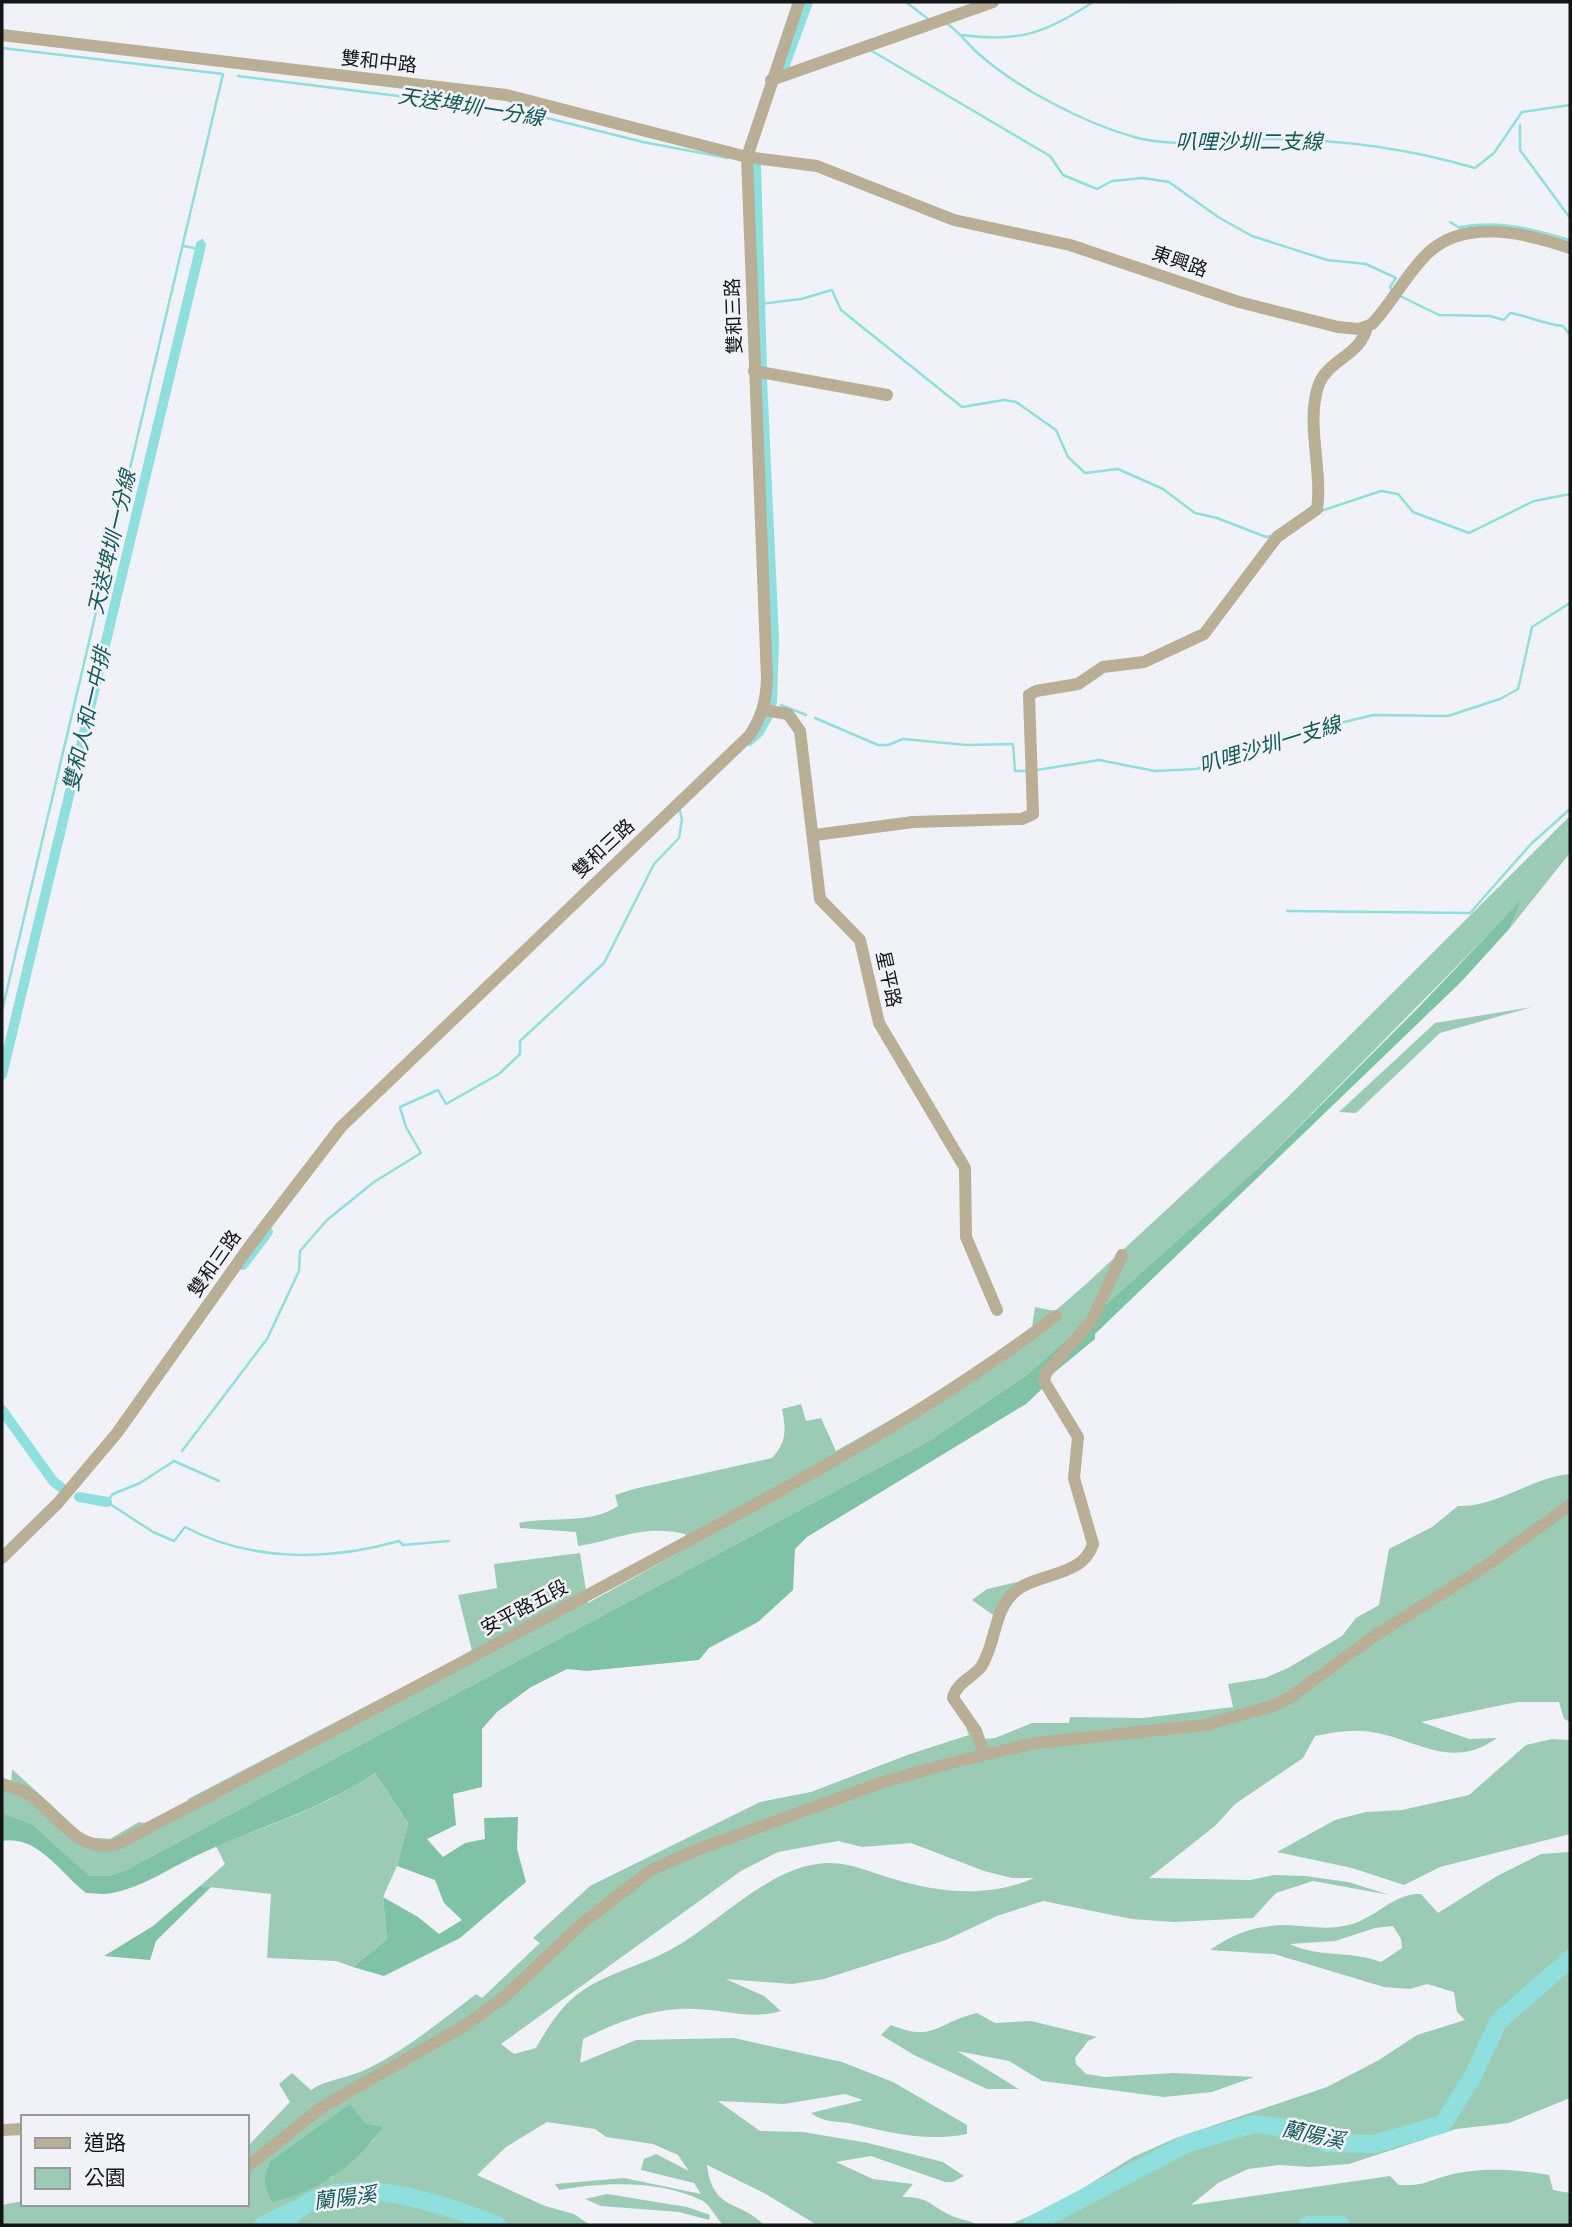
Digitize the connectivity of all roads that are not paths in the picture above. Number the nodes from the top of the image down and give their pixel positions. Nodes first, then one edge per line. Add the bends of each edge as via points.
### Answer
1 (799, 2) edge
2 (993, 2) edge
3 (2, 35) edge
4 (780, 77) junction
5 (754, 158) junction
6 (1570, 248) edge
7 (1367, 327) junction
8 (761, 372) junction
9 (887, 395) dead end
10 (769, 710) junction
11 (815, 835) junction
12 (1122, 1255) dead end
13 (997, 1310) dead end
14 (1056, 1316) dead end
15 (1570, 1505) edge
16 (2, 1558) edge
17 (984, 1754) junction
18 (2, 1784) edge
19 (21, 2129) edge
20 (2, 2130) edge
21 (248, 2166) edge

1 - 4 street, 雙和三路
2 - 4 street
3 - 5 street, 雙和中路 via 506,95
4 - 5 street, 雙和三路
5 - 7 street, 東興路 via 817,166 954,220 1070,245 1239,302 1338,327
5 - 8 street, 雙和三路
6 - 7 street via 1511,233 1484,232 1449,239 1425,256
7 - 11 street via 1356,348 1319,384 1317,509 1277,537 1204,634 1144,662 1103,667 1078,684 1029,695 1033,814 1022,819 913,821
8 - 9 street
8 - 10 street, 雙和三路
10 - 11 street, 星平路 via 788,714 800,731
10 - 16 street, 雙和三路 via 750,735 341,1126 117,1433 58,1503
11 - 13 street, 星平路 via 820,899 860,940 879,1023 965,1168 966,1237
12 - 17 street via 1092,1320 1044,1381 1078,1437 1074,1478 1093,1544 1079,1563 1014,1592 997,1618 982,1664 955,1690 954,1700 976,1731
14 - 18 street, 安平路五段 via 948,1394 703,1533 117,1844 90,1845 33,1797
15 - 17 street via 1483,1568 1272,1706 1205,1725 1036,1743
17 - 21 street via 883,1782 651,1870 466,2025 322,2107
19 - 20 street

